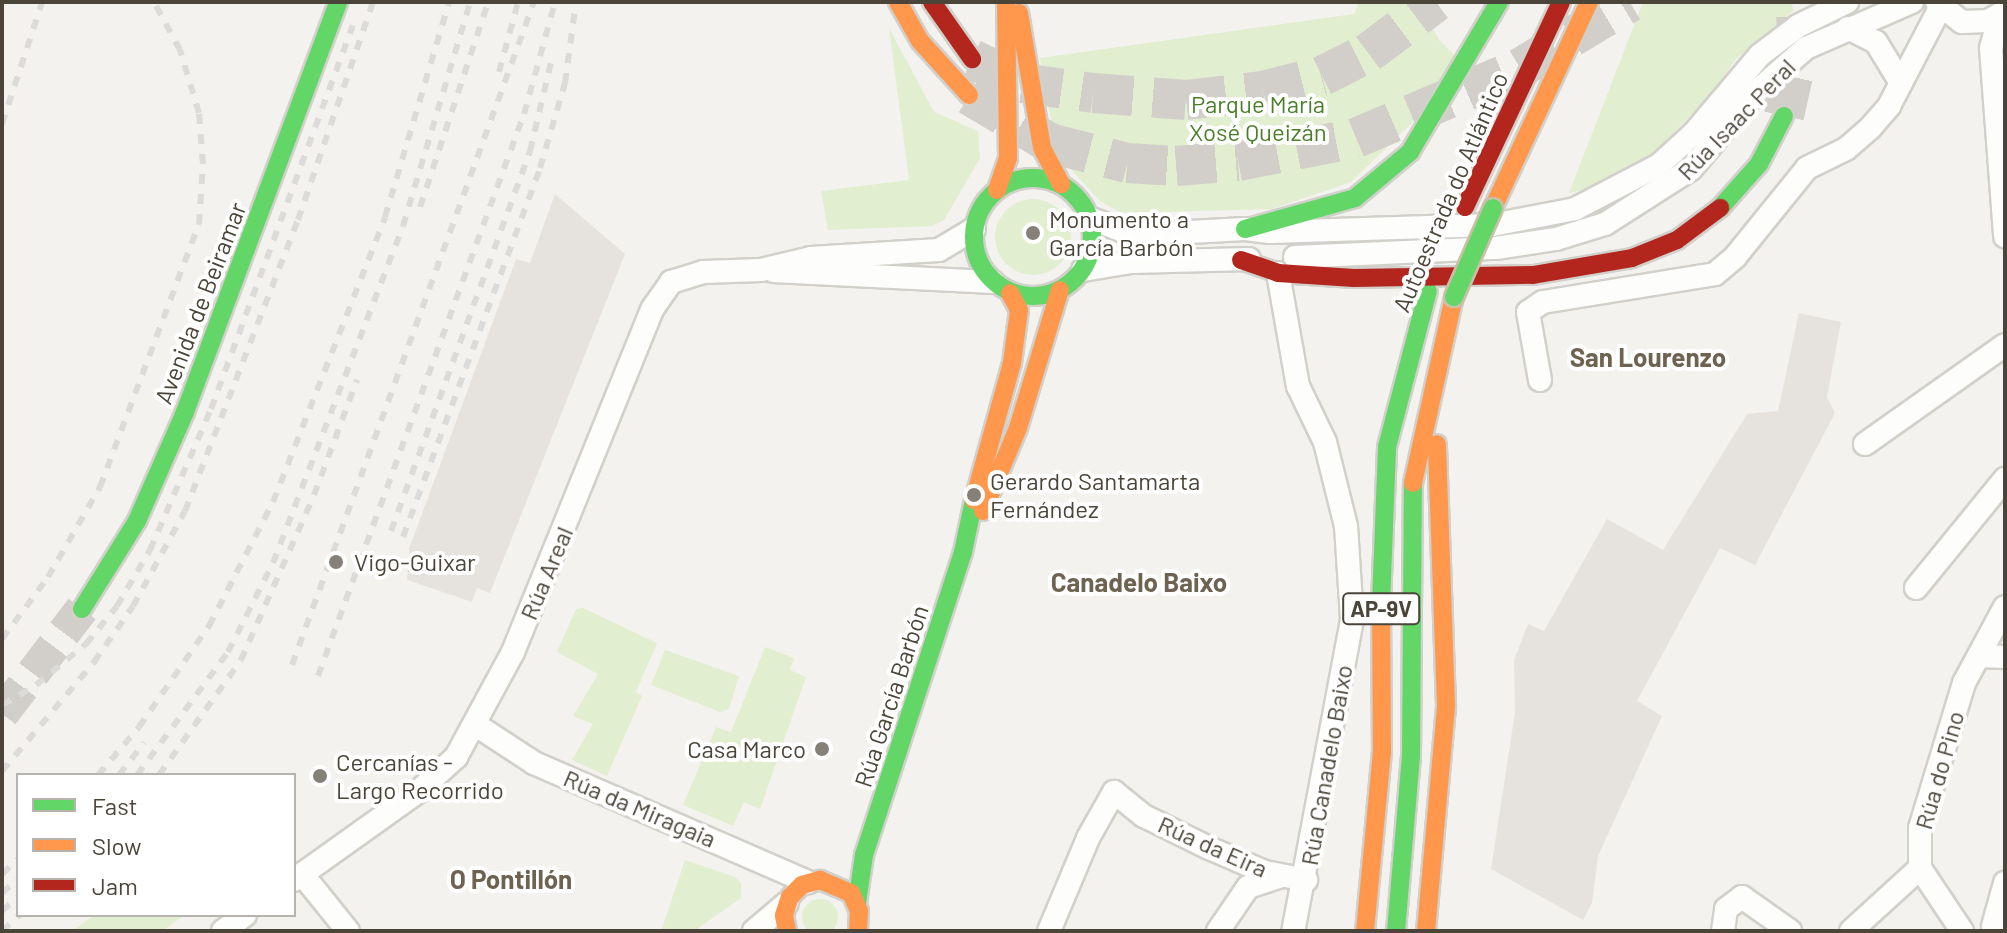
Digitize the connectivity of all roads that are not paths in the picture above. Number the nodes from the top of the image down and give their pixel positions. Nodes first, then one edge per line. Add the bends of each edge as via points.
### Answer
1 (338, 2) edge
2 (898, 2) edge
3 (932, 2) edge
4 (1006, 2) edge
5 (1017, 2) edge
6 (1499, 2) edge
7 (1561, 2) edge
8 (1589, 2) edge
9 (1847, 2) edge
10 (1912, 2) edge
11 (1938, 5) edge
12 (2002, 13) edge
13 (1848, 28) junction
14 (972, 59) tunnel mouth
15 (1901, 83) junction
16 (969, 95) tunnel mouth
17 (1784, 116) tunnel mouth
18 (1061, 184) junction
19 (997, 190) junction
20 (1089, 218) junction
21 (974, 229) junction
22 (1245, 229) junction
23 (2005, 236) edge
24 (1241, 260) junction
25 (761, 270) junction
26 (1083, 270) junction
27 (1278, 273) junction
28 (1002, 288) junction
29 (1060, 290) junction
30 (2005, 345) edge
31 (1437, 360) junction
32 (1540, 380) dead end
33 (164, 409) dead end
34 (1865, 444) dead end
35 (2005, 479) edge
36 (129, 489) dead end
37 (117, 515) dead end
38 (963, 552) junction
39 (1916, 588) dead end
40 (2005, 607) edge
41 (1979, 656) junction
42 (2005, 657) edge
43 (476, 725) junction
44 (864, 855) junction
45 (1920, 868) junction
46 (1283, 875) junction
47 (298, 877) edge
48 (1306, 880) junction
49 (808, 882) junction
50 (835, 882) junction
51 (2004, 891) edge
52 (787, 903) junction
53 (857, 903) junction
54 (242, 917) edge
55 (1994, 926) edge
56 (223, 931) edge
57 (348, 931) edge
58 (754, 931) edge
59 (787, 931) edge
60 (858, 931) edge
61 (1049, 931) edge
62 (1218, 931) edge
63 (1293, 931) edge
64 (1365, 931) edge
65 (1396, 931) edge
66 (1426, 931) edge
67 (1723, 931) edge
68 (1790, 931) edge
69 (1851, 931) edge
70 (1962, 931) edge

1 - 37 main road, Avenida de Beiramar via 185,412 137,521 74,604
2 - 16 main road via 920,41
3 - 14 main road
4 - 19 main road via 1008,158
5 - 18 main road via 1042,148
6 - 22 main road via 1410,152 1355,198
7 - 64 main road, Autoestrada do Atlántico / AP-9V via 1428,291 1387,447 1381,551 1382,751
8 - 31 main road, Autoestrada do Atlántico / AP-9V, bridge via 1454,297
9 - 22 street, Rúa Isaac Peral via 1798,26 1760,55 1694,133 1659,165 1575,209 1492,225
10 - 13 street, Rúa Isaac Peral
11 - 12 street via 1962,22
11 - 15 street
12 - 23 street via 1991,48
13 - 15 street via 1876,42
13 - 24 street, Rúa Isaac Peral via 1778,70 1691,169 1605,224 1556,239 1496,248
15 - 32 street via 1871,127 1846,149 1807,168 1715,274 1543,302 1528,312
17 - 27 main road via 1759,164 1714,215 1677,240 1632,258 1568,272 1500,277
18 - 19 main road via 1028,178
18 - 20 main road
19 - 21 main road
20 - 22 street, Rúa Isaac Peral via 1134,235
20 - 26 main road via 1093,239
21 - 25 street, Rúa Areal via 939,250 811,258
21 - 28 main road via 977,258
24 - 26 street, Rúa Isaac Peral via 1131,262
24 - 27 main road
25 - 28 street, Rúa Areal
25 - 43 street, Rúa Areal via 685,275 659,296 544,581
26 - 29 main road
27 - 48 street, Rúa Canadelo Baixo via 1298,386 1325,442 1346,526 1352,620
28 - 29 main road via 1044,296
28 - 38 main road, Rúa García Barbón via 1019,310 1019,330
29 - 38 main road, Rúa García Barbón via 1018,428
30 - 34 street
31 - 65 main road, Autoestrada do Atlántico / AP-9V via 1416,452 1411,503 1411,756
31 - 66 main road via 1446,705
33 - 36 main road, Avenida de Beiramar
35 - 39 street
38 - 44 main road, Rúa García Barbón
40 - 41 street, Rúa do Pino
41 - 42 street
41 - 45 street, Rúa do Pino via 1964,683 1920,828
43 - 47 street, Rúa Areal via 456,757 420,790
43 - 49 street, Rúa da Miragaia via 534,763
44 - 50 main road, Rúa García Barbón
44 - 53 main road, Rúa García Barbón
45 - 69 street
45 - 70 street
46 - 48 street, Rúa da Eira
46 - 61 street, Rúa da Eira via 1265,872 1144,816 1114,792 1088,838
46 - 62 street, Rúa da Eira via 1248,887
47 - 57 street
48 - 63 street, Rúa Canadelo Baixo
49 - 50 main road
49 - 52 main road
50 - 53 main road
51 - 55 street
52 - 58 street
52 - 59 main road
53 - 60 main road, Rúa García Barbón
54 - 56 street
67 - 68 street via 1726,909 1742,897

